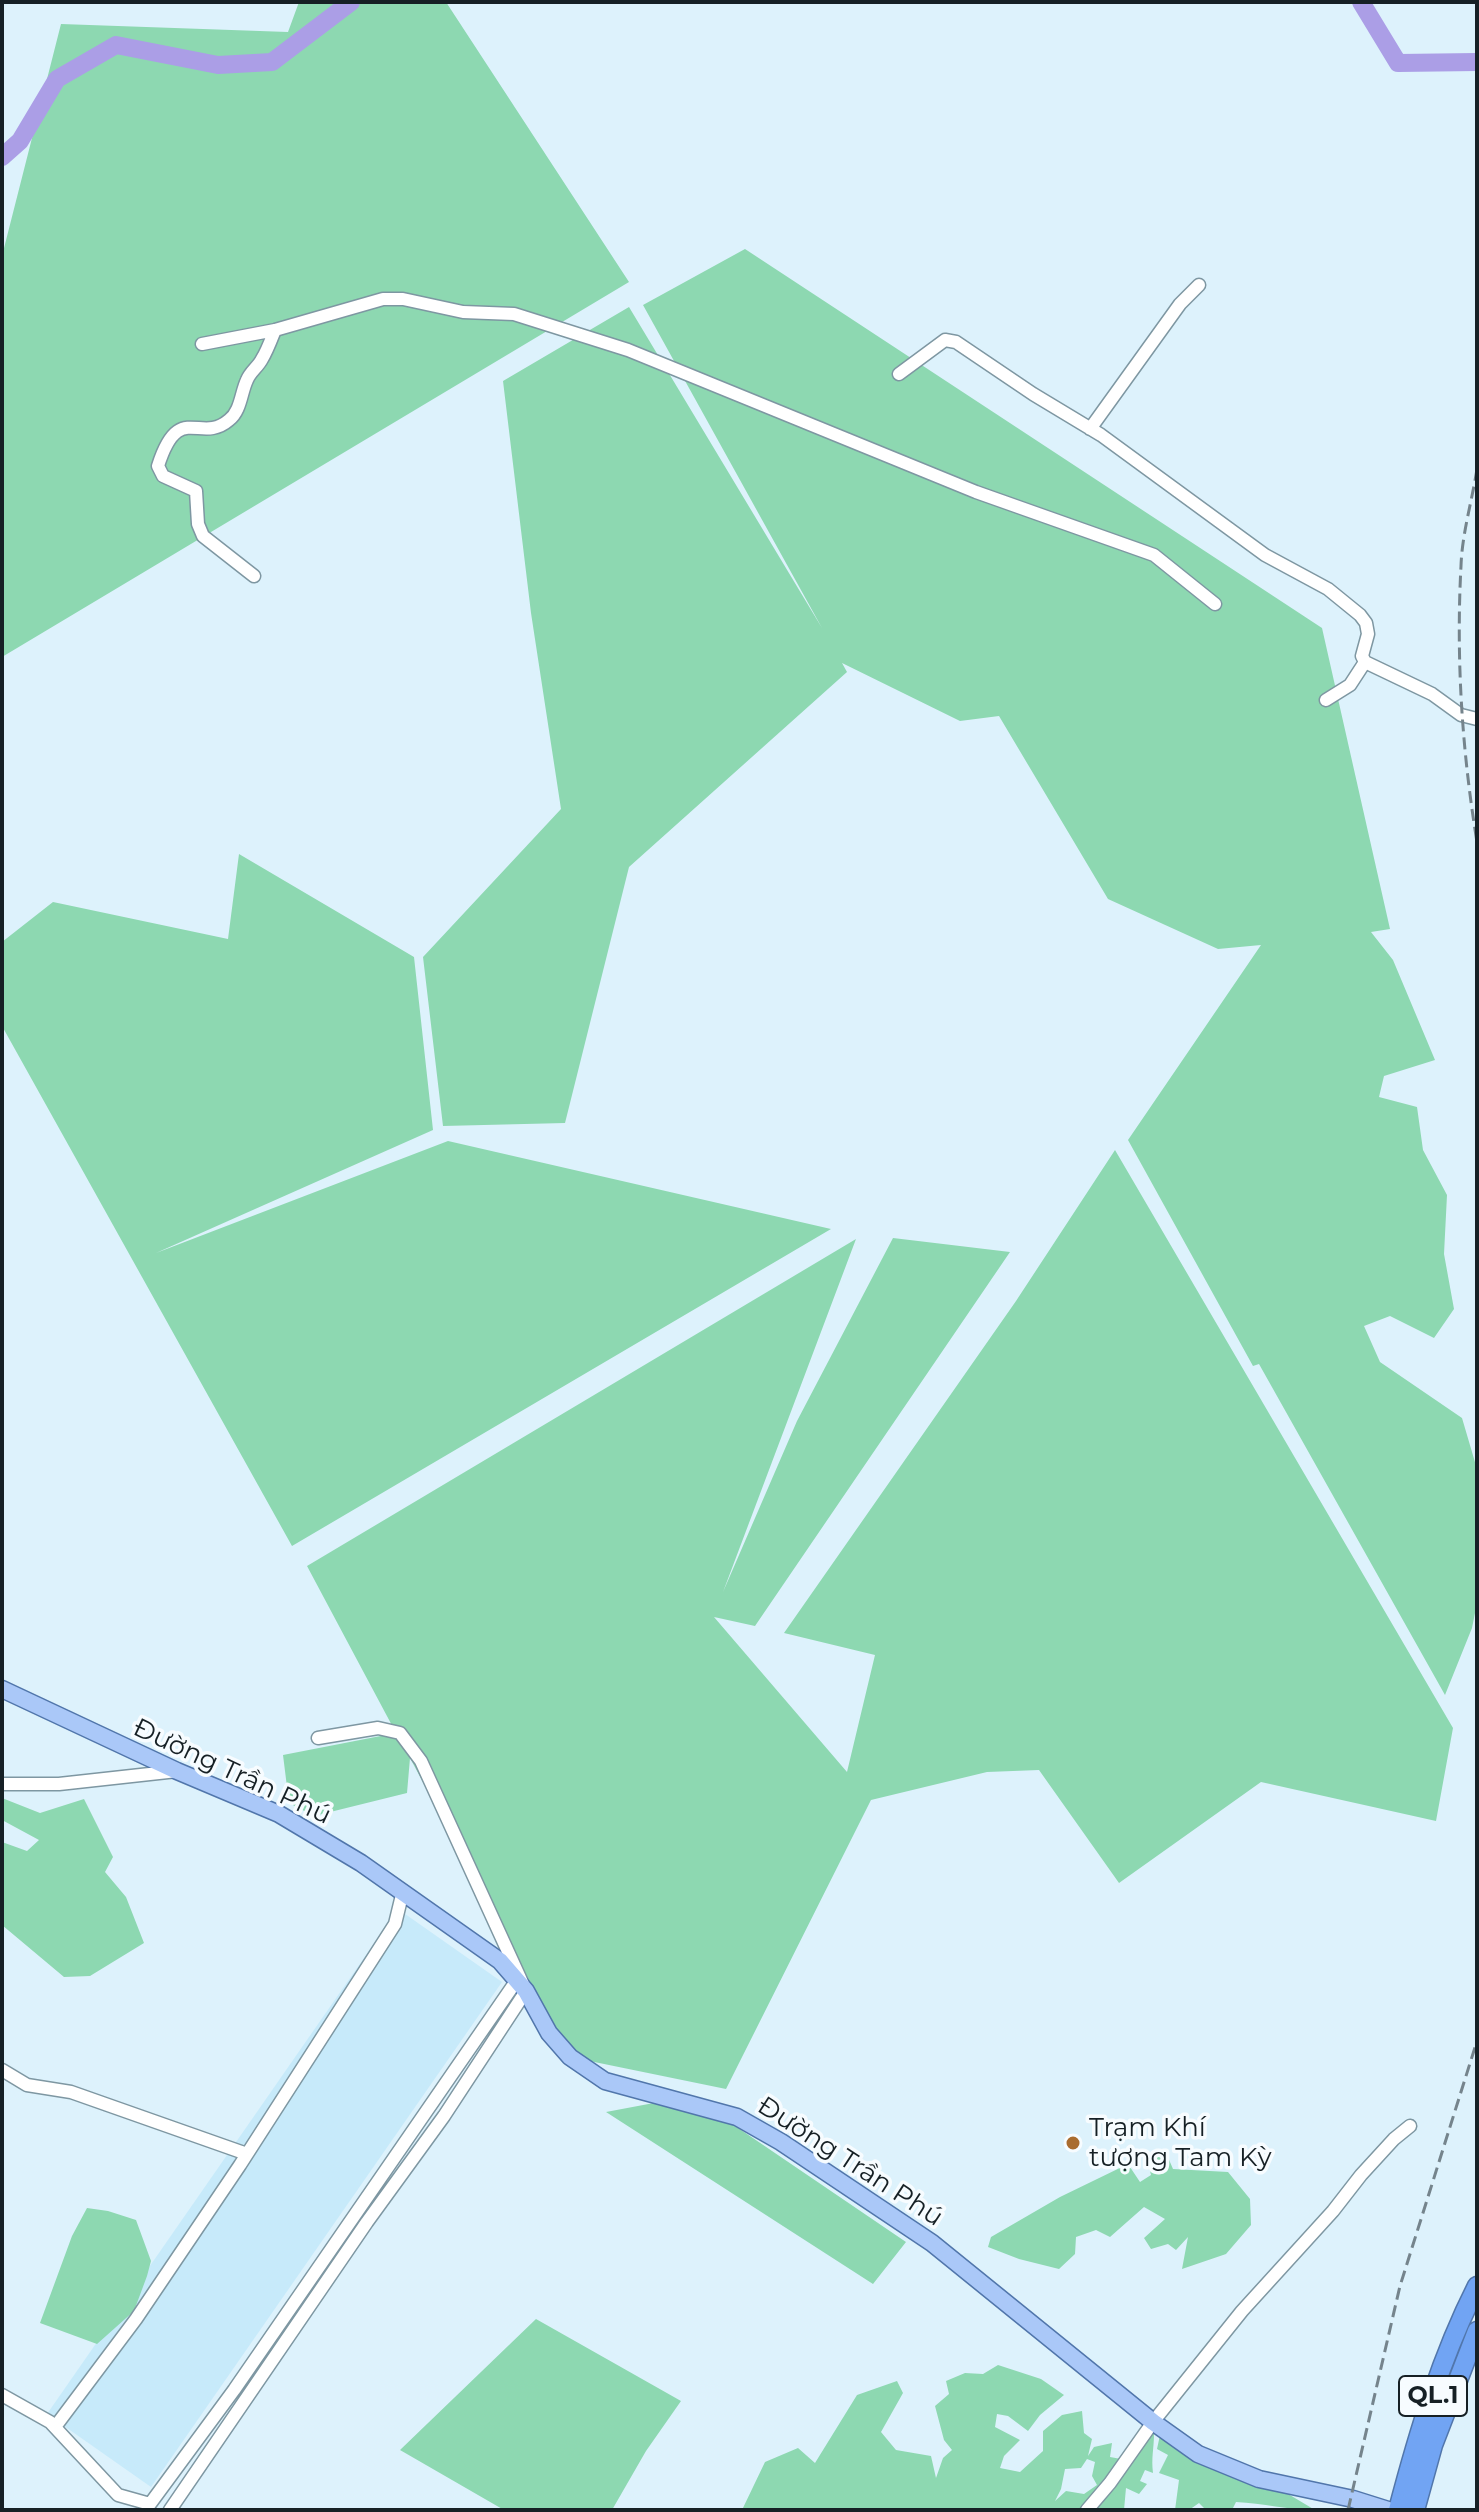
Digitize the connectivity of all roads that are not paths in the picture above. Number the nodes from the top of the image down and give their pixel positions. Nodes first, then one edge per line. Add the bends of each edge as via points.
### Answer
1 (1199, 285) dead end
2 (275, 330) junction
3 (202, 344) dead end
4 (899, 374) dead end
5 (1090, 429) junction
6 (254, 576) dead end
7 (1215, 604) dead end
8 (1365, 662) junction
9 (1326, 700) dead end
10 (1477, 719) edge
11 (2, 1689) edge
12 (318, 1738) dead end
13 (177, 1771) junction
14 (2, 1784) edge
15 (403, 1891) junction
16 (521, 1985) junction
17 (2, 2070) edge
18 (1410, 2126) dead end
19 (247, 2154) junction
20 (1477, 2286) edge
21 (1477, 2331) edge
22 (2, 2395) edge
23 (1153, 2422) junction
24 (55, 2427) junction
25 (150, 2507) edge
26 (170, 2510) edge
27 (1087, 2510) edge
28 (1388, 2510) edge
29 (1398, 2510) edge
30 (1415, 2510) edge

1 - 5 street
2 - 3 street
2 - 6 street via 233,416 220,426 189,427 173,434 158,466 163,476 196,491 203,536
2 - 7 street via 395,298 539,321 628,350 976,492 1154,555
4 - 5 street via 950,339
5 - 8 street via 1265,555 1328,589 1360,615 1368,629
8 - 9 street via 1350,685
8 - 10 street
11 - 13 main road, Đường Trần Phú
12 - 16 street via 378,1728 400,1733 421,1761
13 - 14 street via 59,1784
13 - 15 main road, Đường Trần Phú via 279,1814
15 - 16 main road, Đường Trần Phú via 500,1961
15 - 19 street via 395,1924
16 - 23 main road, Đường Trần Phú via 549,2033 589,2072 737,2117 781,2142 932,2243
16 - 25 street
16 - 26 street via 444,2116
17 - 19 street via 27,2085 71,2092
18 - 23 street via 1242,2311
19 - 24 street via 136,2319
20 - 29 highway, QL.1 via 1414,2447
21 - 30 highway, QL.1 via 1433,2445
22 - 24 street
23 - 27 street
23 - 28 main road, Đường Trần Phú via 1198,2454 1239,2473
24 - 25 street via 118,2495

